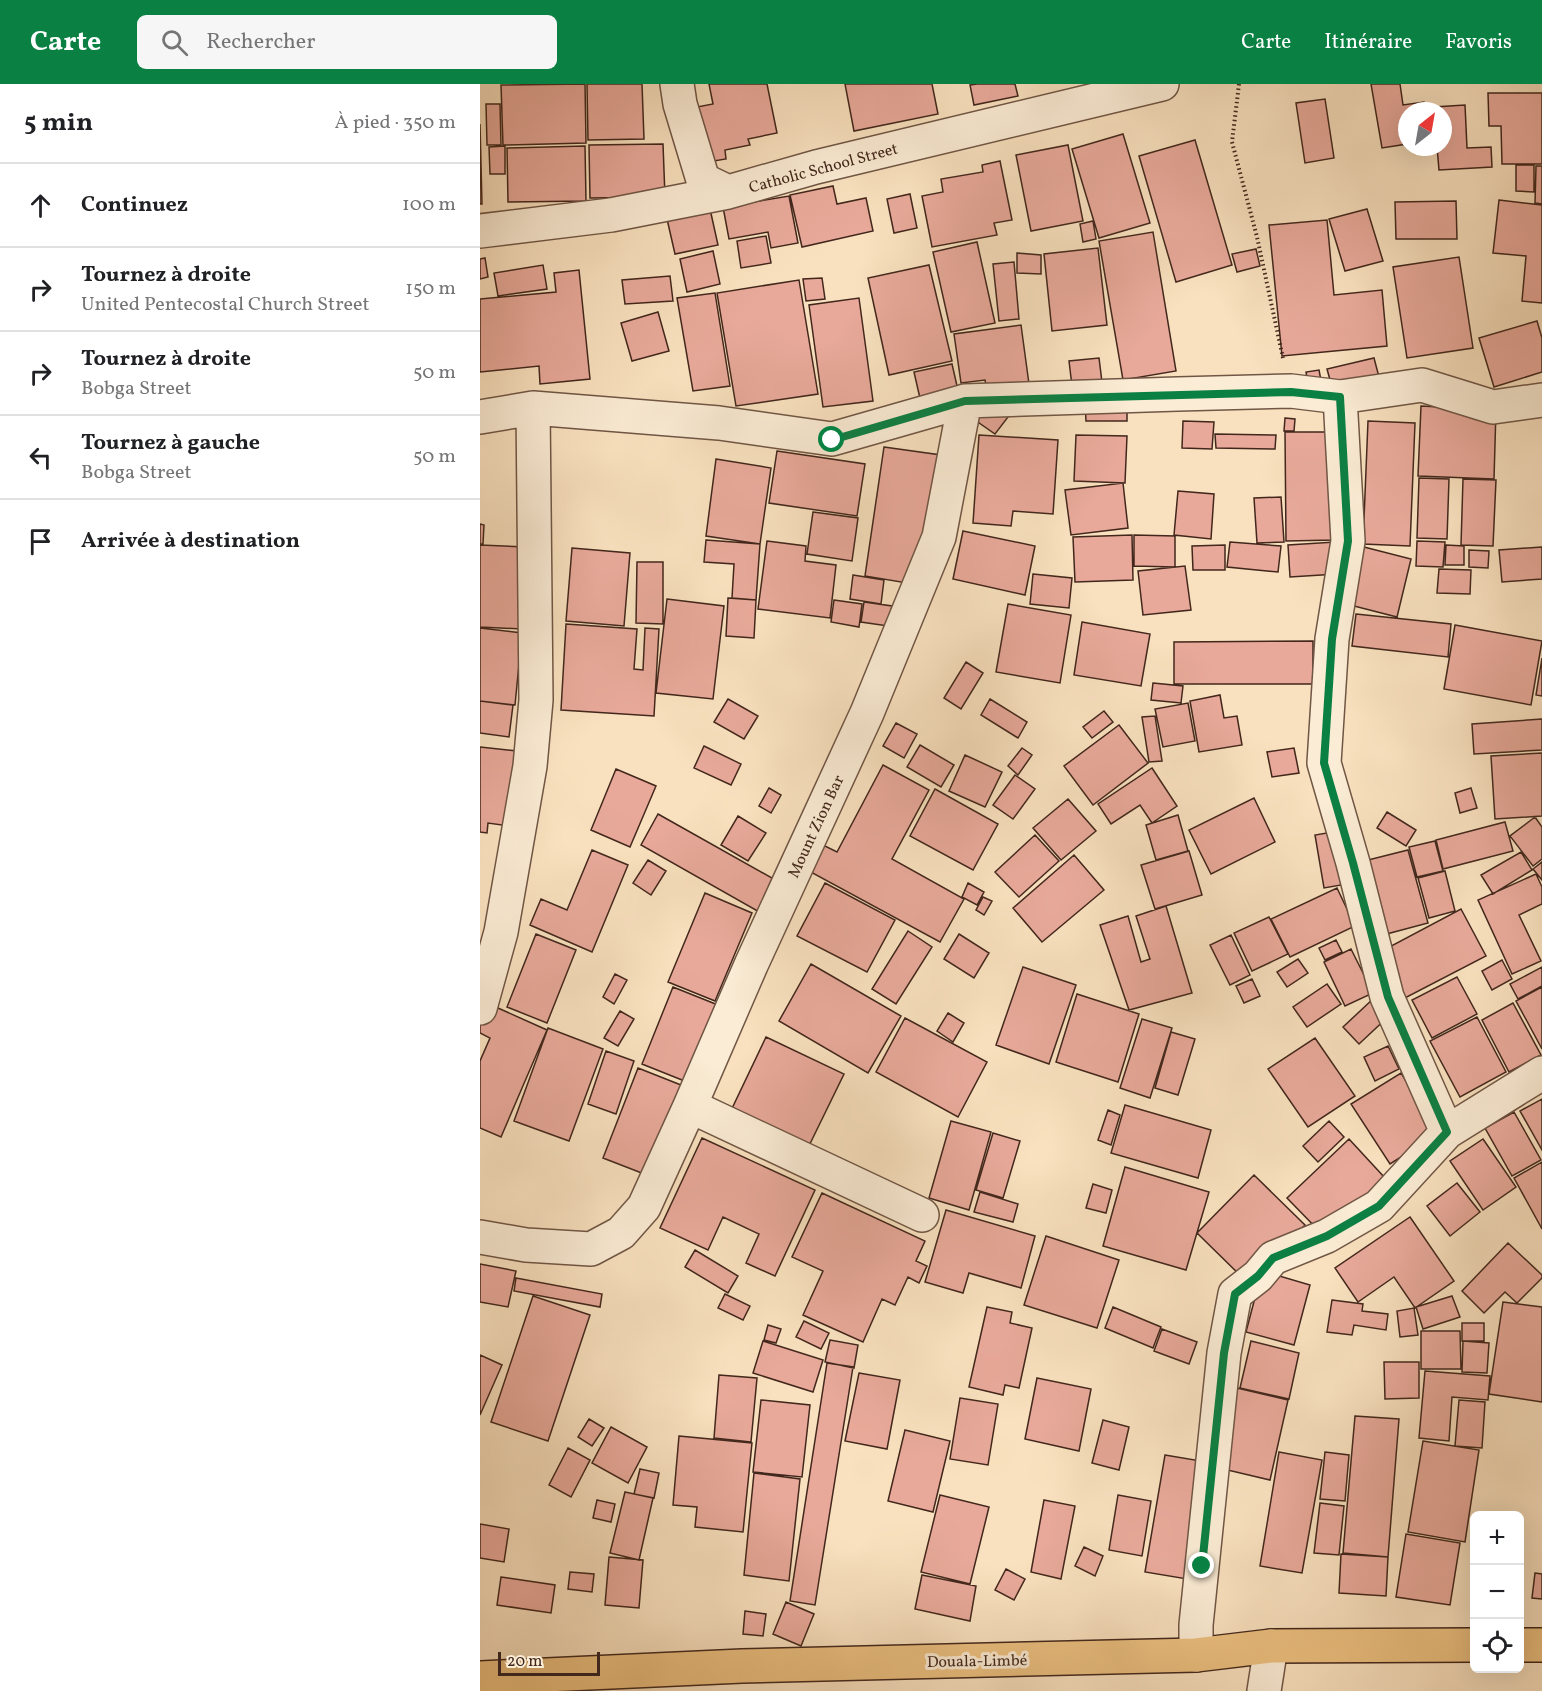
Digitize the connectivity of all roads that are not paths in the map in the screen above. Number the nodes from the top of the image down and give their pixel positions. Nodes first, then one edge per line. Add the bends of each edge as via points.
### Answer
1 (677, 84) edge
2 (1162, 84) edge
3 (728, 192) junction
4 (480, 231) edge
5 (1340, 397) junction
6 (1542, 399) edge
7 (965, 401) junction
8 (533, 408) junction
9 (480, 417) edge
10 (480, 1008) edge
11 (1542, 1072) edge
12 (690, 1106) junction
13 (1447, 1132) junction
14 (922, 1215) dead end
15 (480, 1237) edge
16 (1470, 1645) edge
17 (1524, 1645) edge
18 (1542, 1645) edge
19 (1271, 1646) junction
20 (1196, 1655) junction
21 (480, 1678) edge
22 (1264, 1691) edge

1 - 3 street via 703,180
2 - 3 street, Catholic School Street via 816,167
3 - 4 street, Catholic School Street via 611,215
5 - 6 street via 1422,385 1493,408
5 - 7 street via 1291,392
5 - 13 street via 1348,541 1332,639 1324,763 1388,997
7 - 8 street via 832,440 719,423
7 - 12 street, Mount Zion Bar via 939,537 867,713
8 - 9 street
8 - 10 street via 535,711 530,766 501,932
11 - 13 street
12 - 14 street
12 - 15 street, Mount Zion Bar via 644,1207 621,1233 591,1249 526,1245
13 - 20 street via 1379,1206 1327,1236 1273,1258 1235,1294 1224,1353
16 - 19 highway, Douala-Limbé
17 - 18 highway
19 - 20 highway, Douala-Limbé
19 - 22 street
20 - 21 highway, Douala-Limbé via 742,1665

